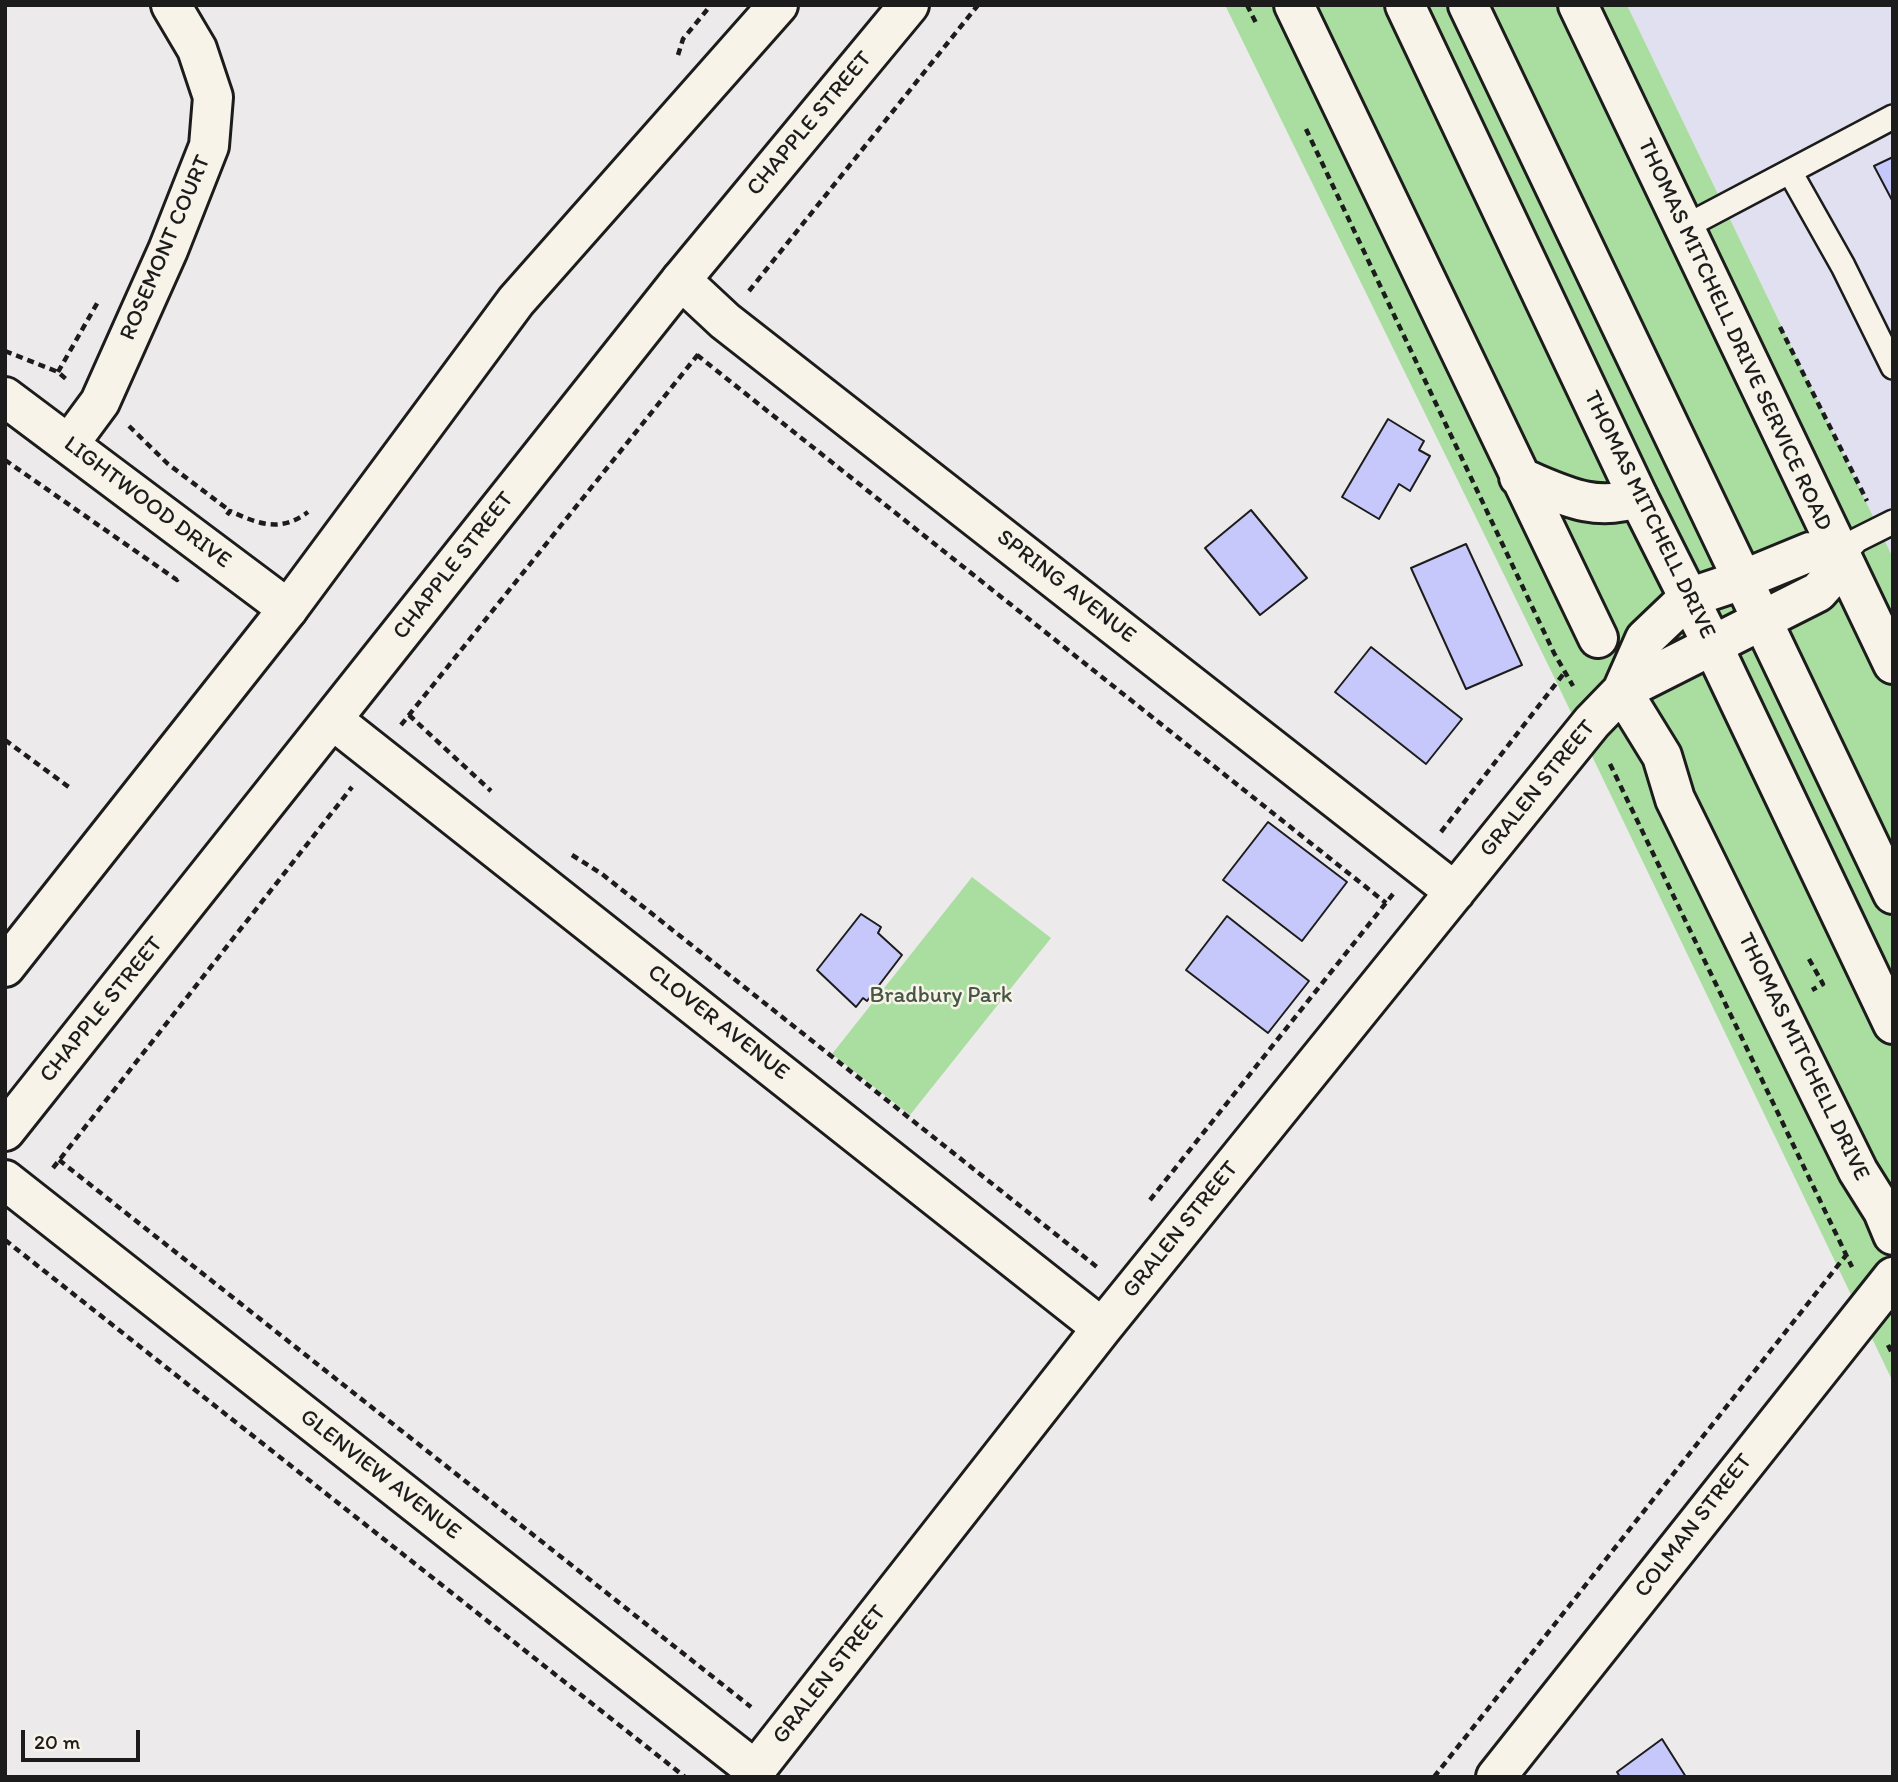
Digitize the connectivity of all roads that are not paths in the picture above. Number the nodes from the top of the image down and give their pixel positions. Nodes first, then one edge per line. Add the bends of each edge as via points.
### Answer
1 (171, 5) edge
2 (778, 5) edge
3 (909, 5) edge
4 (1294, 5) edge
5 (1405, 5) edge
6 (1468, 5) edge
7 (1578, 5) edge
8 (1893, 117) edge
9 (1790, 172) junction
10 (1683, 228) junction
11 (681, 280) junction
12 (1893, 367) edge
13 (5, 397) edge
14 (69, 444) junction
15 (1678, 448) junction
16 (1519, 477) junction
17 (1638, 497) junction
18 (1893, 522) edge
19 (1840, 557) junction
20 (1742, 580) junction
21 (1688, 598) junction
22 (288, 609) junction
23 (1761, 620) junction
24 (1598, 638) dead end
25 (1712, 644) junction
26 (1893, 664) edge
27 (1622, 691) junction
28 (333, 720) junction
29 (1788, 805) junction
30 (1885, 859) edge
31 (1455, 892) junction
32 (1893, 894) edge
33 (5, 967) edge
34 (1893, 1024) edge
35 (5, 1131) edge
36 (17, 1189) edge
37 (1893, 1235) edge
38 (1882, 1291) edge
39 (1102, 1328) junction
40 (752, 1773) edge
41 (1496, 1777) edge

1 - 14 street, ROSEMONT COURT via 197,49 213,97 209,146 100,402
2 - 22 street via 516,302
3 - 11 street, CHAPPLE STREET
4 - 16 street
5 - 17 street, THOMAS MITCHELL DRIVE
6 - 15 street
7 - 10 street, THOMAS MITCHELL DRIVE SERVICE ROAD
8 - 9 lane
9 - 10 lane
9 - 12 lane
10 - 19 street, THOMAS MITCHELL DRIVE SERVICE ROAD
11 - 28 street, CHAPPLE STREET
11 - 31 street, SPRING AVENUE via 725,321
13 - 14 street, LIGHTWOOD DRIVE
14 - 22 street, LIGHTWOOD DRIVE
15 - 17 street via 1659,477
15 - 20 street
16 - 17 street via 1591,503 1614,506
16 - 24 street
17 - 21 street, THOMAS MITCHELL DRIVE
18 - 19 lane via 1857,540
19 - 20 street, GRALEN STREET via 1810,552
19 - 23 street, GRALEN STREET via 1834,574 1818,592
19 - 26 street, THOMAS MITCHELL DRIVE SERVICE ROAD
20 - 21 street, GRALEN STREET
20 - 23 street
21 - 25 street, THOMAS MITCHELL DRIVE
21 - 27 street, GRALEN STREET via 1645,639
22 - 33 street
23 - 25 street, GRALEN STREET
23 - 30 street
25 - 27 street, GRALEN STREET
25 - 29 street, THOMAS MITCHELL DRIVE
27 - 31 street, GRALEN STREET
27 - 37 street, THOMAS MITCHELL DRIVE via 1662,756 1675,799
28 - 35 street, CHAPPLE STREET
28 - 39 street, CLOVER AVENUE
29 - 30 street
29 - 34 street, THOMAS MITCHELL DRIVE
30 - 32 street
31 - 39 street, GRALEN STREET
36 - 40 street, GLENVIEW AVENUE
38 - 41 street, COLMAN STREET
39 - 40 street, GRALEN STREET

